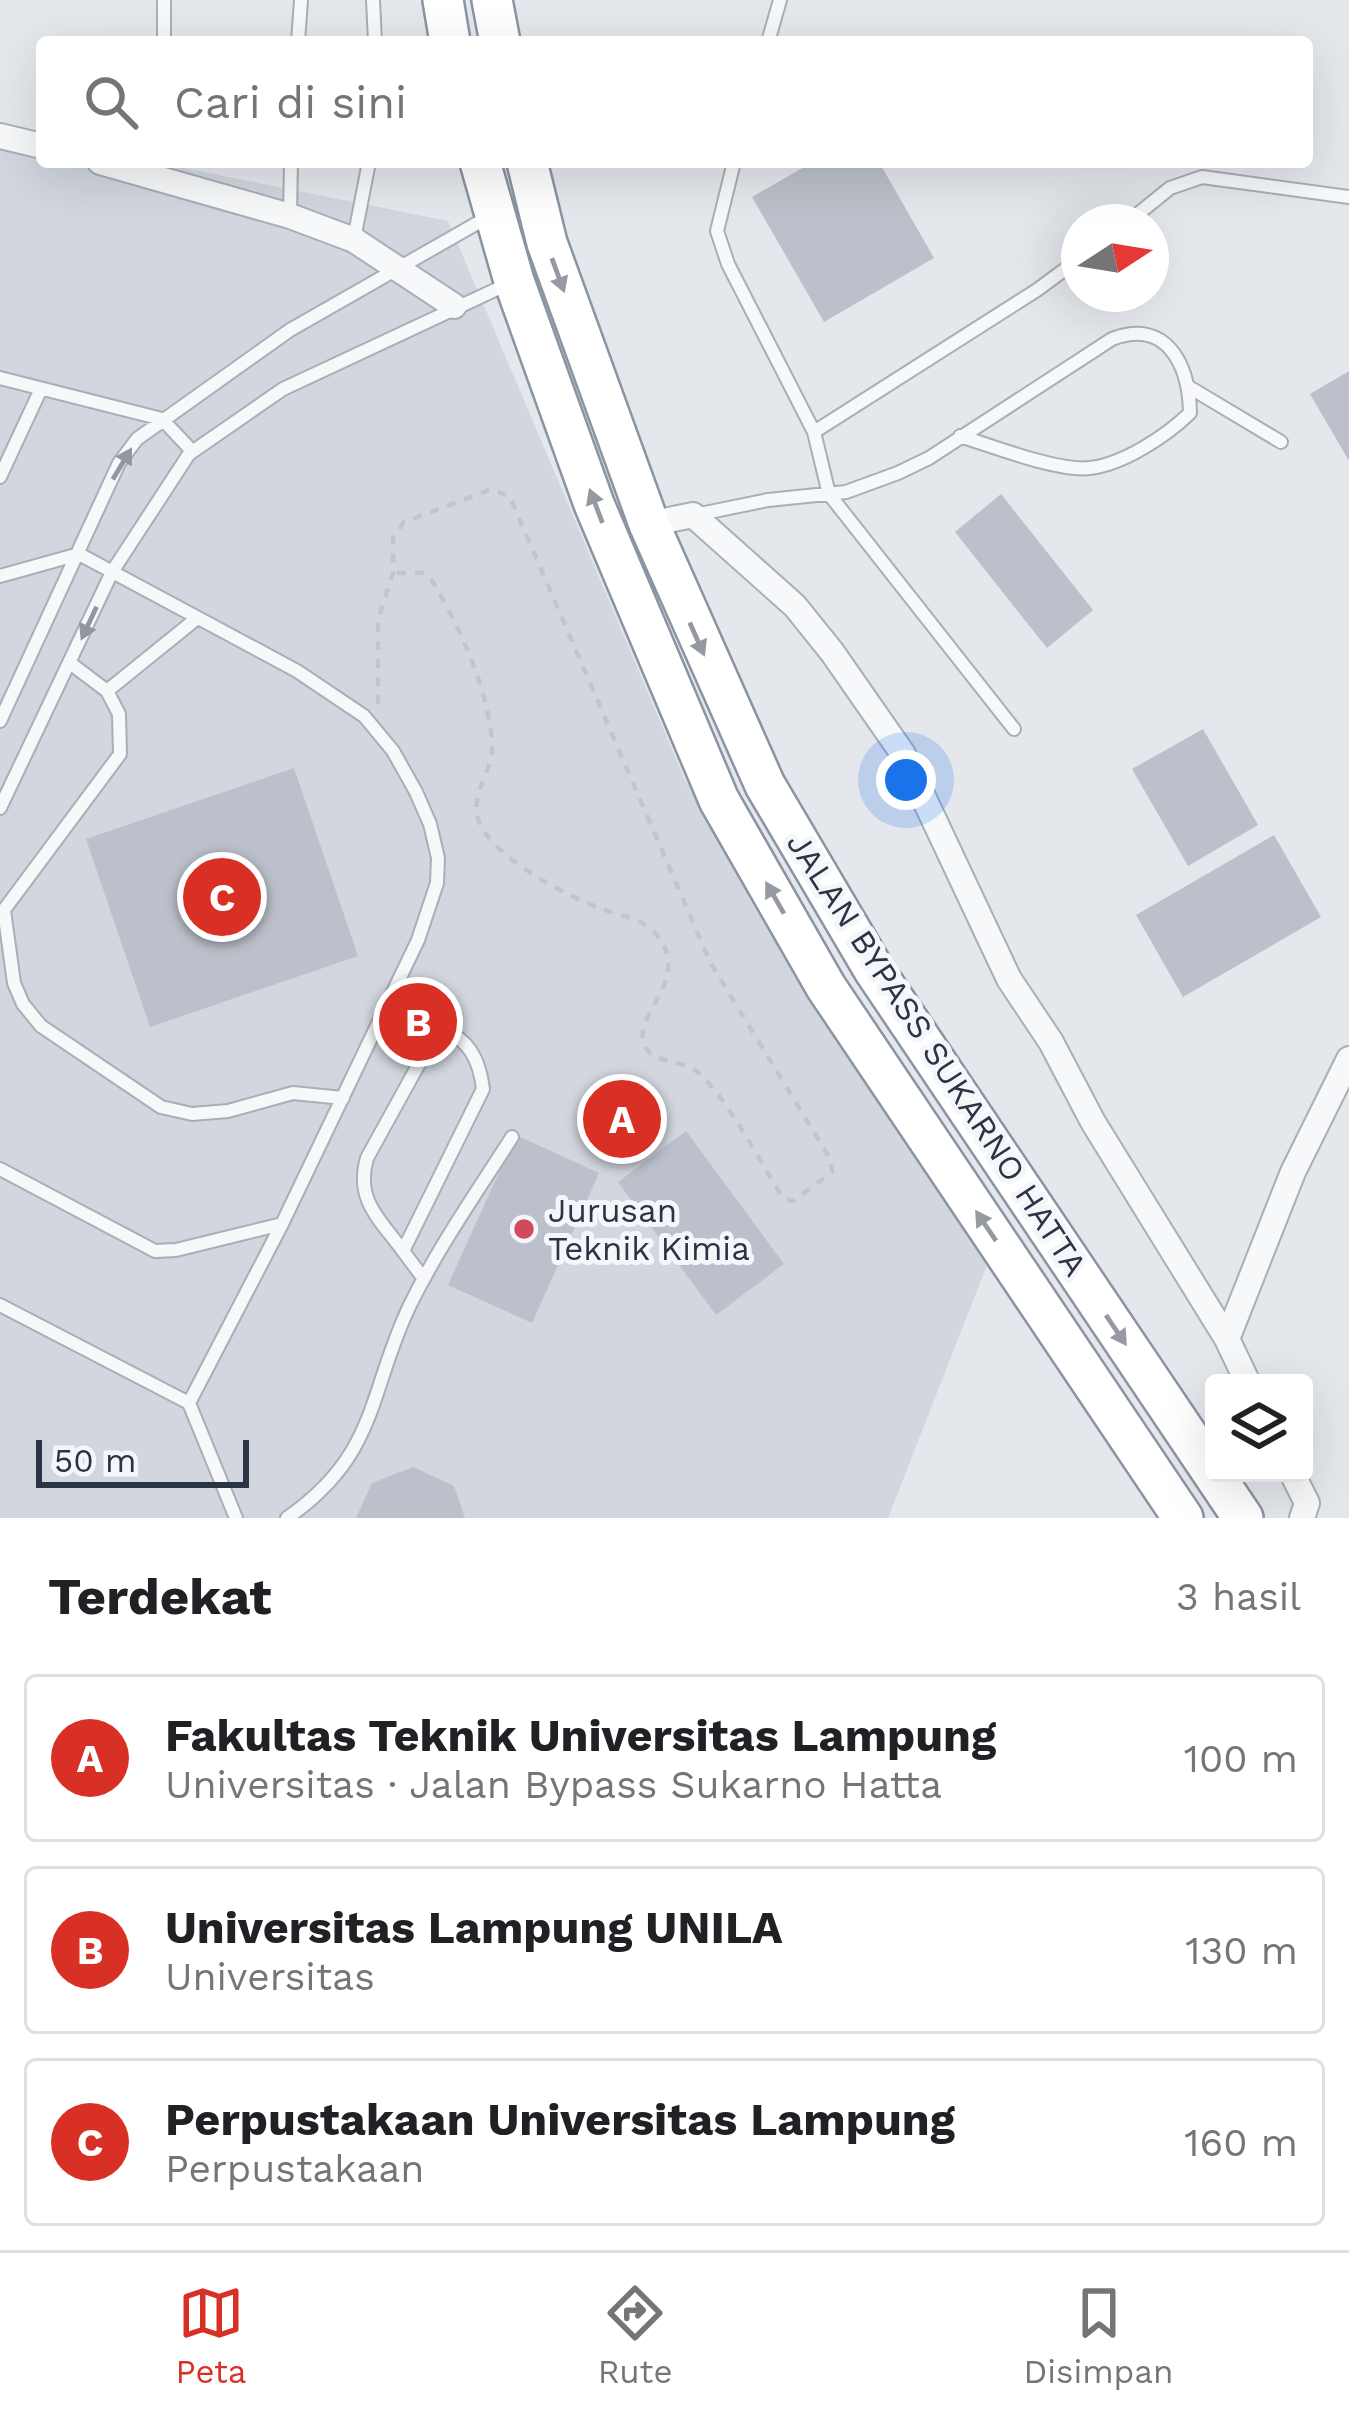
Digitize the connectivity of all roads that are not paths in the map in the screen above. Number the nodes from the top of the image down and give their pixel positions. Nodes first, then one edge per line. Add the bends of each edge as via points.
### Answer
1 (164, 0) edge
2 (301, 0) edge
3 (373, 0) edge
4 (443, 0) edge
5 (492, 0) edge
6 (780, 0) edge
7 (164, 36) edge
8 (298, 36) edge
9 (375, 36) edge
10 (449, 36) edge
11 (499, 36) edge
12 (770, 36) edge
13 (0, 136) edge
14 (36, 145) edge
15 (121, 168) edge
16 (291, 168) edge
17 (368, 168) edge
18 (481, 168) edge
19 (528, 168) edge
20 (733, 168) edge
21 (1349, 196) edge
22 (1151, 204) edge
23 (494, 214) junction
24 (290, 216) junction
25 (354, 240) junction
26 (396, 268) junction
27 (1061, 272) edge
28 (514, 281) junction
29 (454, 306) junction
30 (0, 378) edge
31 (1190, 388) junction
32 (40, 391) junction
33 (162, 419) junction
34 (814, 432) junction
35 (960, 436) junction
36 (1282, 442) dead end
37 (192, 451) junction
38 (0, 477) edge
39 (829, 494) junction
40 (693, 515) junction
41 (649, 524) junction
42 (79, 554) junction
43 (112, 572) junction
44 (0, 576) edge
45 (196, 619) junction
46 (70, 662) junction
47 (107, 691) junction
48 (0, 721) edge
49 (1014, 729) dead end
50 (0, 808) edge
51 (2, 912) edge
52 (1349, 1058) edge
53 (343, 1098) junction
54 (512, 1137) dead end
55 (0, 1169) edge
56 (283, 1224) junction
57 (403, 1251) junction
58 (424, 1279) junction
59 (0, 1305) edge
60 (1227, 1339) junction
61 (1244, 1374) edge
62 (190, 1403) junction
63 (1296, 1482) edge
64 (1175, 1508) edge
65 (236, 1518) edge
66 (287, 1518) edge
67 (1243, 1518) edge
68 (1302, 1518) edge

1 - 7 lane
2 - 8 lane
3 - 9 lane
4 - 10 highway
5 - 11 highway
6 - 12 lane
13 - 14 street
15 - 24 street
16 - 24 lane
17 - 25 lane
18 - 23 highway, JALAN BYPASS SUKARNO HATTA
19 -> 41 highway, JALAN BYPASS SUKARNO HATTA via 547,243
20 - 34 lane via 717,231
21 - 22 lane via 1202,177
23 - 26 lane
23 - 28 highway, JALAN BYPASS SUKARNO HATTA
24 - 25 street
25 - 26 street
26 - 29 street
26 - 33 lane
27 - 34 lane
28 - 29 lane
64 -> 28 highway, JALAN BYPASS SUKARNO HATTA via 826,987 719,800 594,504
29 - 37 lane via 283,389
30 - 32 lane
31 - 35 lane via 1190,412 1175,427 1088,469
31 - 35 lane via 1175,352 1152,334 1123,334
31 - 36 lane
32 - 33 lane
32 - 38 lane
33 - 37 lane
42 -> 33 lane via 119,464
34 - 39 lane
35 - 39 lane via 898,473
37 - 43 lane
39 - 40 lane
39 - 49 lane
40 - 41 street
40 - 60 street via 795,606 894,740 1009,979
41 -> 67 highway, JALAN BYPASS SUKARNO HATTA via 765,784 850,929
42 - 43 lane
42 - 44 lane
42 - 48 lane
43 - 45 lane
43 -> 46 lane
45 - 47 lane
45 - 53 lane via 364,716 393,751 430,824 437,883
46 - 47 lane
46 - 50 lane
47 - 51 lane via 119,714 120,754
51 - 53 lane via 23,1004 41,1026 161,1107 192,1114 301,1092
52 - 60 street
53 - 56 lane
54 - 58 lane
55 - 56 lane via 155,1251
56 - 62 lane
57 - 57 lane via 364,1196 362,1175 432,1040 446,1032 461,1037 481,1068 483,1089
57 - 58 lane
58 - 66 lane via 362,1438
59 - 62 lane
60 - 61 street
62 - 65 lane
63 - 68 street via 1307,1503

